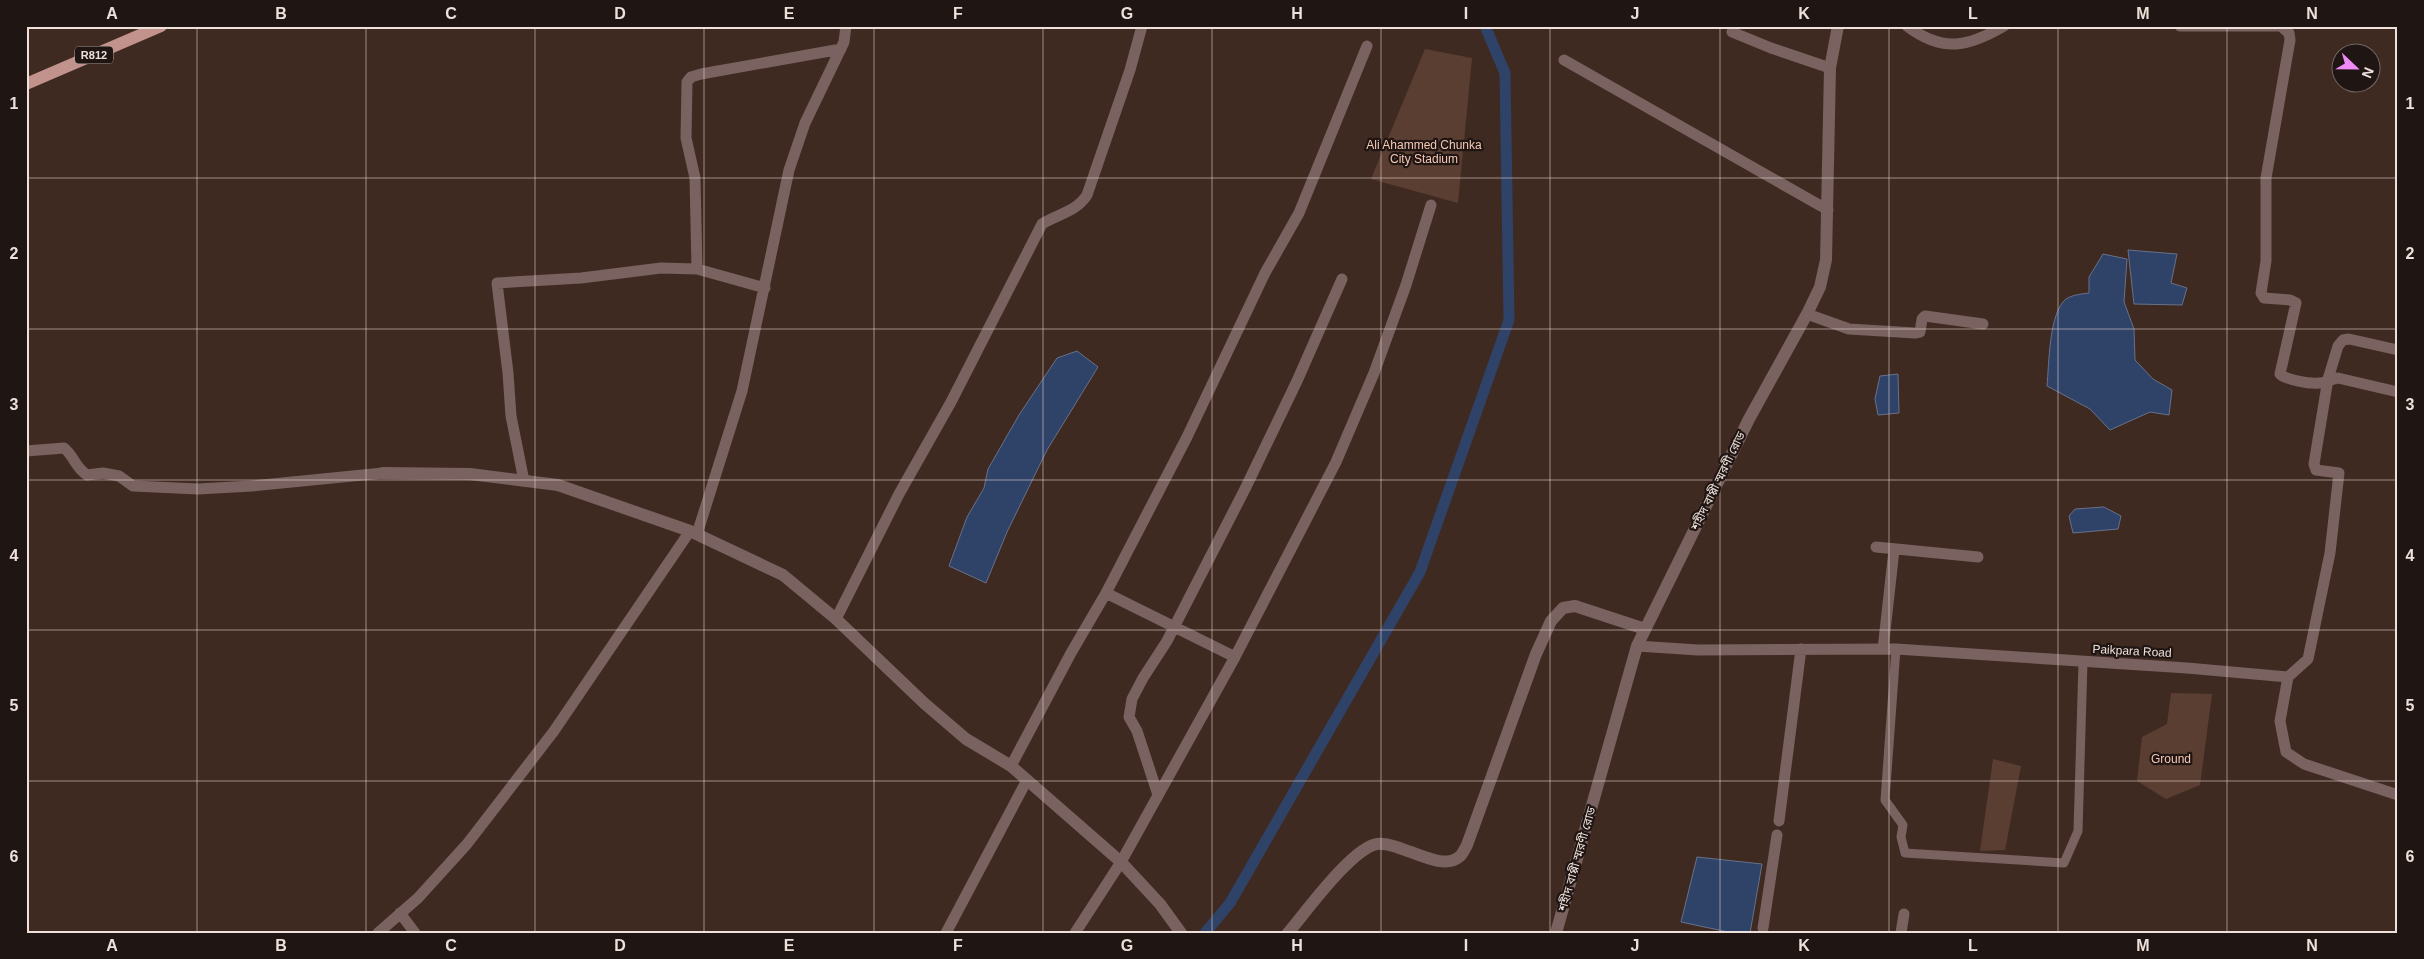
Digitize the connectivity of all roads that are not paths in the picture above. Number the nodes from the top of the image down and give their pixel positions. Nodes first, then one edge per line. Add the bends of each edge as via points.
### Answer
1 (161, 26) edge
2 (846, 26) edge
3 (1142, 26) edge
4 (1838, 26) edge
5 (1907, 26) edge
6 (2004, 26) edge
7 (2180, 26) edge
8 (2282, 27) edge
9 (1732, 32) dead end
10 (1367, 46) dead end
11 (841, 49) junction
12 (1564, 60) dead end
13 (1830, 68) junction
14 (26, 84) edge
15 (1431, 205) dead end
16 (1828, 210) junction
17 (697, 269) junction
18 (1342, 279) dead end
19 (765, 288) junction
20 (1807, 314) junction
21 (1983, 324) dead end
22 (2398, 350) edge
23 (2328, 379) junction
24 (2398, 392) edge
25 (26, 451) edge
26 (383, 473) joint
27 (524, 481) junction
28 (694, 532) junction
29 (1876, 547) dead end
30 (1894, 550) junction
31 (1978, 557) dead end
32 (1106, 593) junction
33 (836, 619) junction
34 (1174, 626) junction
35 (1645, 629) junction
36 (1638, 646) junction
37 (1801, 649) junction
38 (1883, 649) junction
39 (1896, 650) junction
40 (1235, 656) junction
41 (2083, 662) junction
42 (2288, 678) junction
43 (1011, 766) junction
44 (1027, 780) junction
45 (1158, 795) junction
46 (2398, 795) edge
47 (1779, 821) dead end
48 (1777, 835) dead end
49 (1121, 862) junction
50 (400, 913) junction
51 (1904, 914) dead end
52 (1763, 928) dead end
53 (378, 933) edge
54 (415, 933) edge
55 (946, 933) edge
56 (1075, 933) edge
57 (1181, 933) edge
58 (1288, 933) edge
59 (1556, 933) edge
60 (1901, 933) edge

1 - 14 main road, R812
2 - 11 street
3 - 33 street via 1088,195 1082,204 1042,224
4 - 13 street, শহীদ বাপ্পী স্মরণী রোড
5 - 6 street via 1930,40 1956,45 1983,38
7 - 8 street
8 - 23 street via 2289,33 2290,40 2266,178 2266,261 2260,293 2264,298 2296,303 2280,374 2285,378 2319,383
9 - 13 street
10 - 32 street via 1299,213 1265,273 1187,437
11 - 17 street via 701,74 686,82 686,138 695,178
11 - 19 street via 805,123 789,170
12 - 16 street
13 - 16 street, শহীদ বাপ্পী স্মরণী রোড
15 - 40 street via 1374,373 1336,462
16 - 20 street, শহীদ বাপ্পী স্মরণী রোড via 1826,260 1820,287
17 - 19 street
17 - 27 street via 661,268 581,278 496,283 511,416
18 - 34 street via 1245,489
19 - 28 street via 742,390
20 - 21 street via 1849,329 1915,333 1920,332 1925,316
20 - 35 street, শহীদ বাপ্পী স্মরণী রোড via 1749,419
22 - 23 street via 2343,340 2338,346
23 - 24 street via 2346,379
23 - 42 street via 2314,464 2316,470 2339,473 2333,535 2308,659
25 - 26 street via 64,448 71,454 77,469 87,475 104,472 119,476 133,486 220,488
26 - 27 street via 470,474
27 - 28 street via 558,485
28 - 33 street via 782,575
28 - 50 street via 548,738 467,844
29 - 30 street
30 - 31 street
30 - 38 street
32 - 34 street
32 - 43 street
33 - 43 street via 966,739
34 - 40 street
34 - 45 street via 1132,699 1129,718 1137,731
35 - 36 street, শহীদ বাপ্পী স্মরণী রোড
35 - 58 street via 1575,606 1564,608 1551,621 1536,654 1460,857 1450,862 1391,845 1366,847
36 - 37 street, Paikpara Road via 1698,650
36 - 59 street, শহীদ বাপ্পী স্মরণী রোড
37 - 38 street, Paikpara Road
37 - 47 street
38 - 39 street, Paikpara Road
39 - 41 street, Paikpara Road
39 - 41 street via 1885,800 1903,825 1901,838 1905,853 2064,863 2078,831
40 - 45 street
41 - 42 street, Paikpara Road
42 - 46 street via 2280,721 2286,752 2304,764
43 - 44 street
44 - 49 street
44 - 55 street
45 - 49 street
48 - 52 street
49 - 56 street
49 - 57 street via 1160,904
50 - 53 street
50 - 54 street
51 - 60 street

